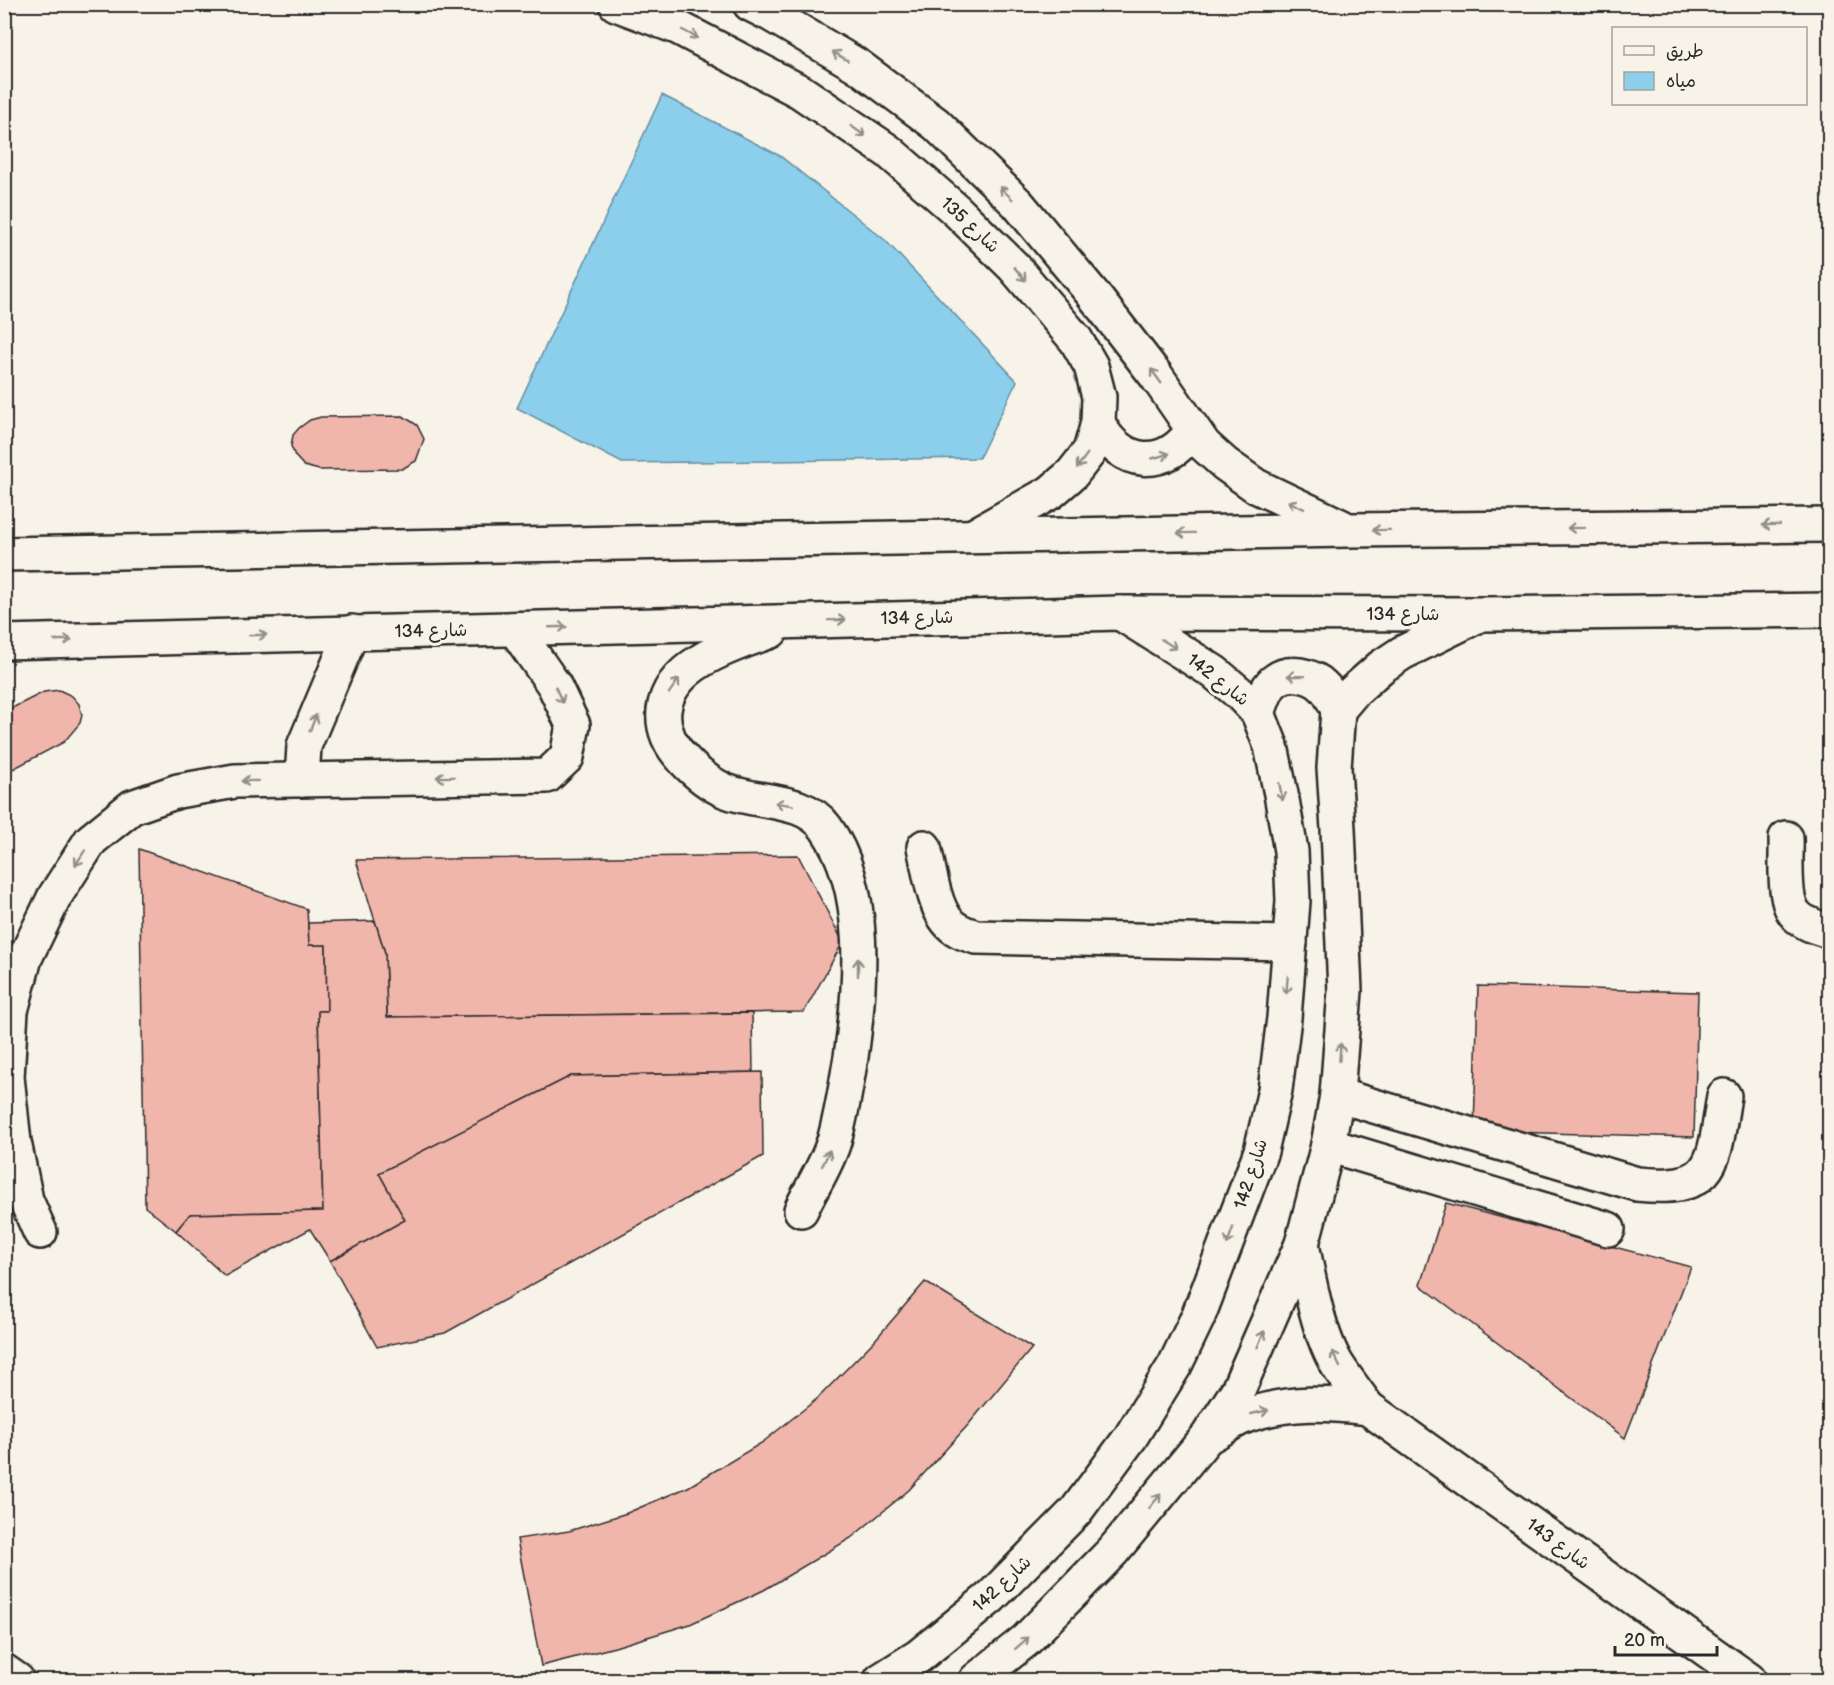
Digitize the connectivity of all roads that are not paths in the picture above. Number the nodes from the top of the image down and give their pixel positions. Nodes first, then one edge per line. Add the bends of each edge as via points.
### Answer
1 (616, 4) edge
2 (750, 4) edge
3 (1098, 423) junction
4 (1193, 430) junction
5 (1830, 525) edge
6 (1349, 530) junction
7 (972, 537) junction
8 (4, 554) edge
9 (1830, 610) edge
10 (1120, 613) junction
11 (1480, 614) junction
12 (799, 621) junction
13 (515, 629) junction
14 (352, 633) junction
15 (4, 642) edge
16 (1338, 710) junction
17 (1258, 712) junction
18 (302, 780) junction
19 (1786, 837) dead end
20 (924, 847) dead end
21 (1830, 931) edge
22 (1290, 943) junction
23 (1337, 1095) junction
24 (1724, 1096) dead end
25 (1328, 1145) junction
26 (801, 1210) dead end
27 (1608, 1229) dead end
28 (40, 1232) dead end
29 (1302, 1244) junction
30 (1368, 1408) junction
31 (1208, 1437) junction
32 (4, 1671) edge
33 (17, 1680) edge
34 (881, 1680) edge
35 (976, 1680) edge
36 (1749, 1680) edge

1 -> 3 street, شارع 135 via 677,27 801,92 888,152 957,211 1014,267 1076,340 1092,366 1099,397
4 -> 2 street via 1099,302 1018,204 936,124 858,66
3 -> 4 street via 1115,448 1144,459 1173,452
3 -> 7 street, شارع 135 via 1090,452 1072,474 1051,492
6 -> 4 street via 1256,486 1225,464
5 -> 6 street
6 -> 7 street
7 - 8 street
9 - 11 street, شارع 134
10 - 11 street, شارع 134
12 -> 10 street, شارع 134
10 -> 17 street, شارع 142 via 1214,672
11 - 16 street via 1381,667
13 -> 12 street, شارع 134
26 -> 12 street via 834,1143 858,1006 858,930 845,864 825,826 800,807 726,791 698,775 678,754 666,734 663,718 672,685 689,668 728,646
13 - 14 street, شارع 134
13 -> 18 street via 554,685 573,725 567,757 547,776
15 -> 14 street, شارع 134
18 -> 14 street via 304,746
16 -> 17 street via 1324,687 1311,677 1292,674 1275,680
23 -> 16 street via 1345,991 1334,768
17 -> 22 street, شارع 142 via 1271,746 1290,851
18 -> 28 street via 235,781 178,791 132,807 91,840 55,897 25,958 11,1011 7,1077 14,1142 26,1200
19 - 21 street via 1788,898 1795,915
20 - 22 street via 943,916 956,930 976,937
22 -> 34 street, شارع 142 via 1275,1090 1261,1151 1218,1268 1175,1365 1130,1438 1076,1511 991,1597 918,1656
23 - 24 street via 1637,1184 1663,1187 1685,1183 1704,1173 1714,1155
23 - 25 street
25 - 27 street
25 - 29 street
30 -> 29 street, شارع 143 via 1337,1364 1322,1329
31 -> 29 street via 1238,1390
31 -> 30 street, شارع 143 via 1249,1414 1289,1405 1323,1403
30 - 36 street, شارع 143
35 -> 31 street via 1026,1640 1113,1551
32 - 33 street

